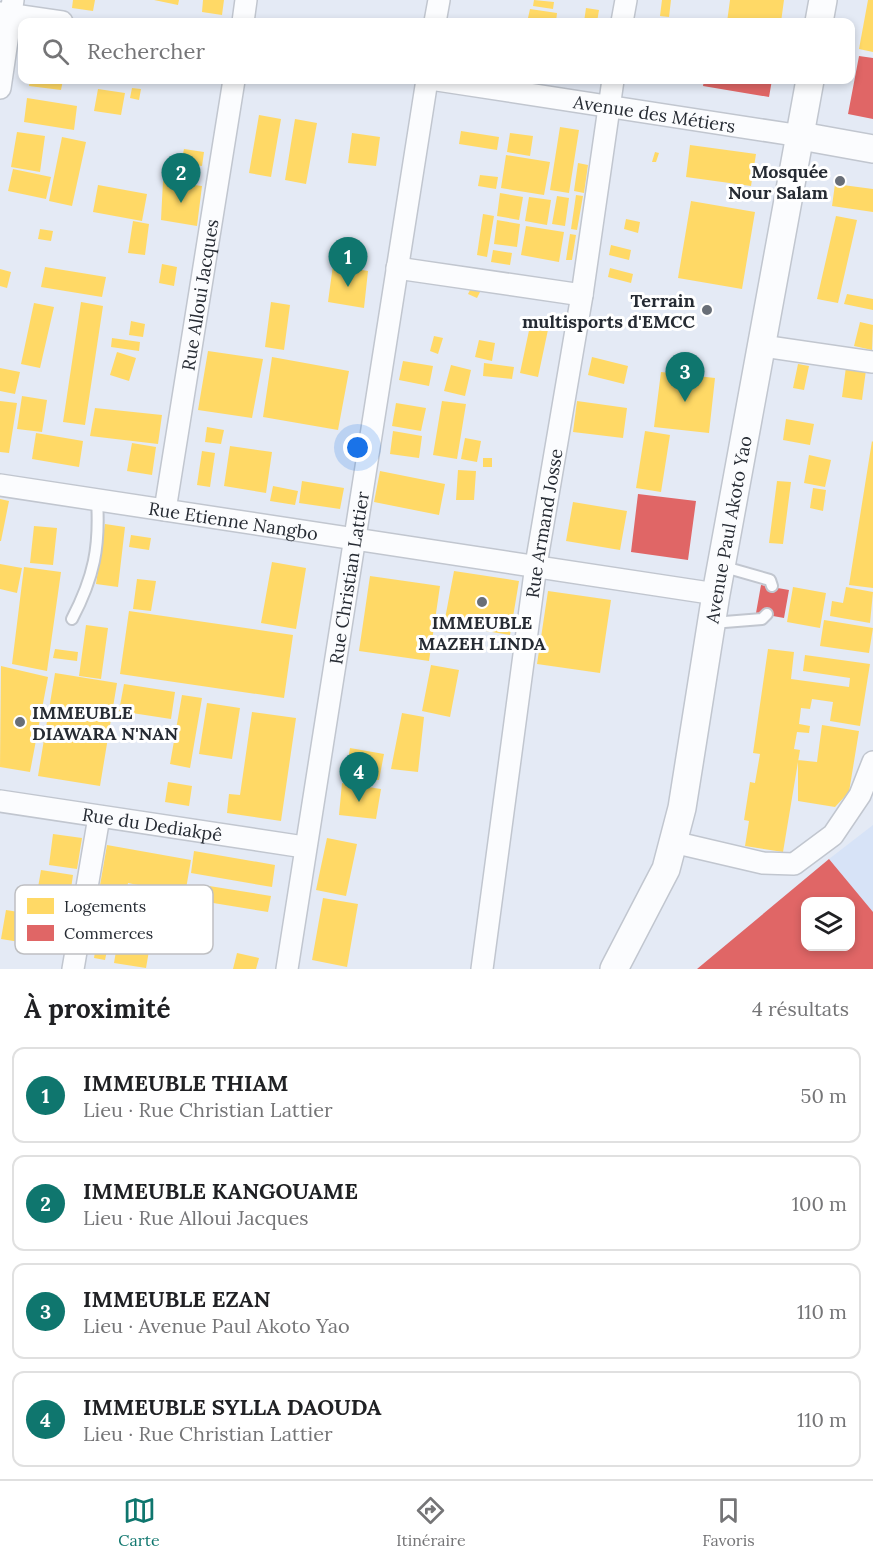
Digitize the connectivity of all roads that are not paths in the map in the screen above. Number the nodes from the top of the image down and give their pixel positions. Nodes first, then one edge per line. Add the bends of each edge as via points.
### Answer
1 (246, 0) edge
2 (439, 0) edge
3 (626, 0) edge
4 (823, 0) edge
5 (8, 9) edge
6 (45, 18) edge
7 (244, 18) edge
8 (436, 18) edge
9 (623, 18) edge
10 (820, 18) edge
11 (233, 84) edge
12 (426, 84) edge
13 (463, 84) edge
14 (612, 84) edge
15 (809, 84) edge
16 (0, 88) edge
17 (609, 106) junction
18 (801, 136) junction
19 (873, 149) edge
20 (397, 268) junction
21 (582, 295) junction
22 (762, 346) junction
23 (873, 362) edge
24 (0, 485) edge
25 (97, 500) junction
26 (165, 510) junction
27 (353, 537) junction
28 (536, 565) junction
29 (721, 566) junction
30 (772, 586) dead end
31 (716, 594) junction
32 (767, 615) dead end
33 (72, 619) dead end
34 (712, 623) junction
35 (873, 762) edge
36 (0, 801) edge
37 (99, 817) junction
38 (673, 842) junction
39 (304, 846) junction
40 (87, 885) edge
41 (76, 954) edge
42 (73, 969) edge
43 (287, 969) edge
44 (482, 969) edge
45 (614, 969) edge

1 - 7 street
2 - 8 street
3 - 9 street
4 - 10 street
5 - 6 street
5 - 16 street
11 - 26 street, Rue Alloui Jacques
12 - 20 street, Rue Christian Lattier
13 - 17 street, Avenue des Métiers
14 - 17 street, Rue Armand Josse
15 - 18 street, Avenue Paul Akoto Yao
17 - 18 street, Avenue des Métiers
17 - 21 street, Rue Armand Josse
18 - 19 street, Avenue des Métiers
18 - 22 street, Avenue Paul Akoto Yao
20 - 21 street
20 - 27 street, Rue Christian Lattier
21 - 28 street, Rue Armand Josse
22 - 23 street
22 - 29 street, Avenue Paul Akoto Yao
24 - 25 street, Rue Etienne Nangbo
25 - 26 street, Rue Etienne Nangbo
25 - 33 lane via 96,560 88,588
26 - 27 street, Rue Etienne Nangbo
27 - 28 street, Rue Etienne Nangbo
27 - 39 street, Rue Christian Lattier
28 - 31 street, Rue Etienne Nangbo
28 - 44 street, Rue Armand Josse
29 - 30 lane via 770,580
29 - 31 street, Avenue Paul Akoto Yao
31 - 34 street, Avenue Paul Akoto Yao
32 - 34 lane via 762,620
34 - 38 street, Avenue Paul Akoto Yao
35 - 38 street via 860,795 833,835 794,864 763,863
36 - 37 street, Rue du Dediakpê
37 - 39 street, Rue du Dediakpê
37 - 40 street
38 - 45 street, Avenue Paul Akoto Yao via 666,868
39 - 43 street, Rue Christian Lattier
41 - 42 street

